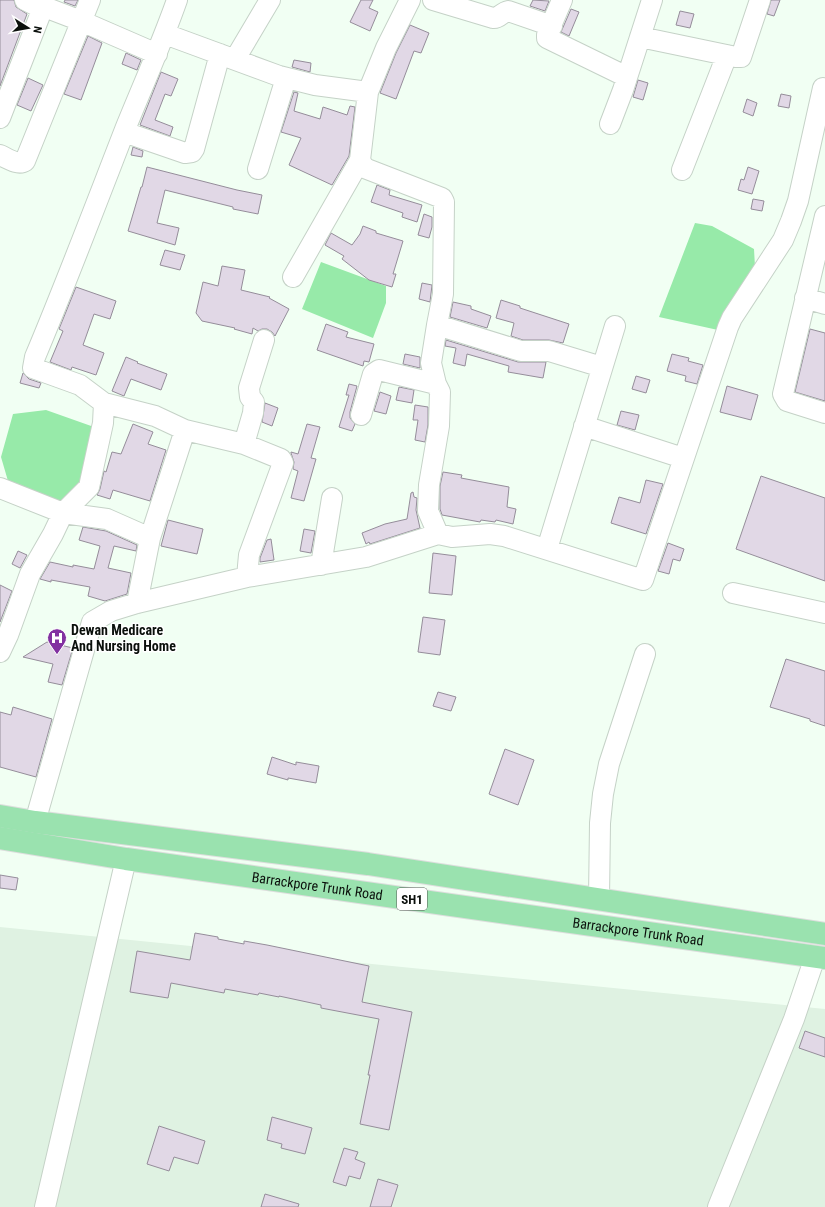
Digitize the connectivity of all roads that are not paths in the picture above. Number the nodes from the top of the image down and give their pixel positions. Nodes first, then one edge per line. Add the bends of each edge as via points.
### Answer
1 (25, 0) edge
2 (90, 0) edge
3 (177, 0) edge
4 (270, 0) edge
5 (410, 0) edge
6 (433, 0) edge
7 (562, 0) edge
8 (652, 0) edge
9 (760, 0) edge
10 (45, 6) edge
11 (81, 20) junction
12 (552, 26) junction
13 (165, 34) junction
14 (640, 37) junction
15 (157, 54) junction
16 (726, 55) junction
17 (227, 57) junction
18 (627, 77) junction
19 (286, 78) junction
20 (825, 89) edge
21 (368, 92) junction
22 (0, 118) edge
23 (610, 124) dead end
24 (124, 132) junction
25 (0, 155) edge
26 (360, 160) junction
27 (258, 169) dead end
28 (682, 170) dead end
29 (825, 216) edge
30 (293, 277) dead end
31 (806, 298) junction
32 (825, 304) edge
33 (437, 325) junction
34 (615, 326) dead end
35 (264, 340) dead end
36 (602, 367) junction
37 (436, 384) junction
38 (104, 403) junction
39 (825, 413) edge
40 (360, 414) dead end
41 (584, 426) junction
42 (185, 430) junction
43 (244, 444) junction
44 (683, 458) junction
45 (0, 488) edge
46 (332, 498) dead end
47 (63, 513) junction
48 (438, 534) junction
49 (150, 538) junction
50 (547, 549) junction
51 (321, 565) junction
52 (247, 577) junction
53 (733, 593) dead end
54 (137, 603) junction
55 (825, 613) edge
56 (0, 652) edge
57 (645, 654) dead end
58 (0, 816) edge
59 (35, 822) junction
60 (0, 838) edge
61 (126, 859) junction
62 (599, 899) junction
63 (825, 934) edge
64 (820, 958) edge
65 (45, 1207) edge
66 (718, 1207) edge

1 - 10 street
2 - 11 street
3 - 13 street
4 - 17 street
5 - 21 street
6 - 12 street via 493,18 498,18 508,11
7 - 12 street
8 - 14 street
9 - 16 street via 742,56
10 - 11 street
10 - 22 street
11 - 15 street
11 - 25 street via 25,161 19,163
12 - 18 street via 547,38
13 - 15 street
13 - 17 street
14 - 16 street
14 - 18 street
15 - 24 street
16 - 28 street
17 - 19 street
17 - 24 street via 192,152 185,153
18 - 23 street
19 - 21 street via 315,85
19 - 27 street
20 - 44 street via 823,88 798,201 791,221 783,240 732,318
21 - 26 street
24 - 38 street via 35,357 33,368 80,385
26 - 30 street
26 - 33 street via 367,169 440,197 444,202 443,294
29 - 31 street
31 - 32 street
31 - 39 street via 782,394 787,401
33 - 36 street via 521,350 549,351
33 - 37 street via 431,363
34 - 36 street
35 - 43 street via 249,388 250,397 254,402
36 - 41 street
37 - 40 street via 379,370 373,374
37 - 48 street via 440,392 439,426 429,485 428,511
38 - 42 street via 155,416
38 - 47 street via 103,423 89,487
41 - 44 street
41 - 50 street
42 - 43 street
42 - 49 street
43 - 52 street via 281,458 283,464 248,555
44 - 50 street via 643,580
45 - 47 street
46 - 51 street
47 - 49 street via 107,519
47 - 56 street via 30,574
48 - 50 street via 452,537 490,534
48 - 51 street via 366,557
49 - 54 street
51 - 52 street
52 - 54 street
53 - 55 street
54 - 59 street via 111,611 92,622
57 - 62 street via 609,764 603,794
58 - 59 main road, Barrackpore Trunk Road / SH1
59 - 62 main road, Barrackpore Trunk Road / SH1 via 368,864
60 - 61 main road, Barrackpore Trunk Road / SH1
61 - 64 main road, Barrackpore Trunk Road / SH1
61 - 65 street
62 - 63 main road, Barrackpore Trunk Road / SH1
64 - 66 street

